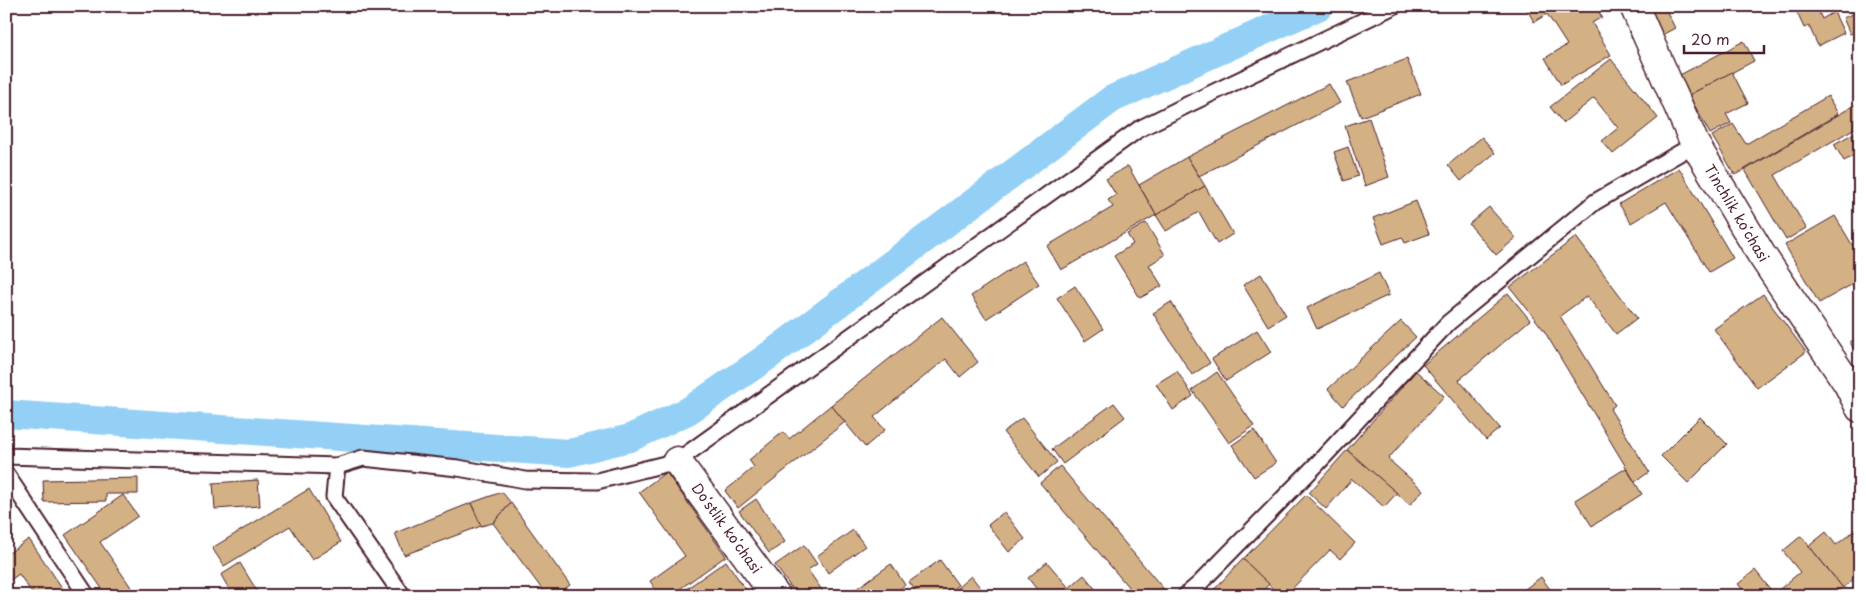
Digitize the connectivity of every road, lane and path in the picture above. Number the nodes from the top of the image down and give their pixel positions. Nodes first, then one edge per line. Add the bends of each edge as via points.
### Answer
1 (1394, 6) edge
2 (1634, 6) edge
3 (1695, 144) junction
4 (1860, 408) edge
5 (6, 456) edge
6 (677, 461) junction
7 (337, 466) junction
8 (6, 474) edge
9 (87, 596) edge
10 (403, 596) edge
11 (776, 596) edge
12 (1185, 596) edge

1 - 6 lane via 1139,130
2 - 3 street, Tinchlik koʻchasi
3 - 4 street, Tinchlik koʻchasi via 1761,254 1848,384
3 - 12 lane via 1595,202 1448,323 1318,463
5 - 7 lane
6 - 7 lane via 597,481 525,480 458,468 363,458
6 - 11 street, Doʻstlik koʻchasi
7 - 10 lane via 334,498
8 - 9 lane

